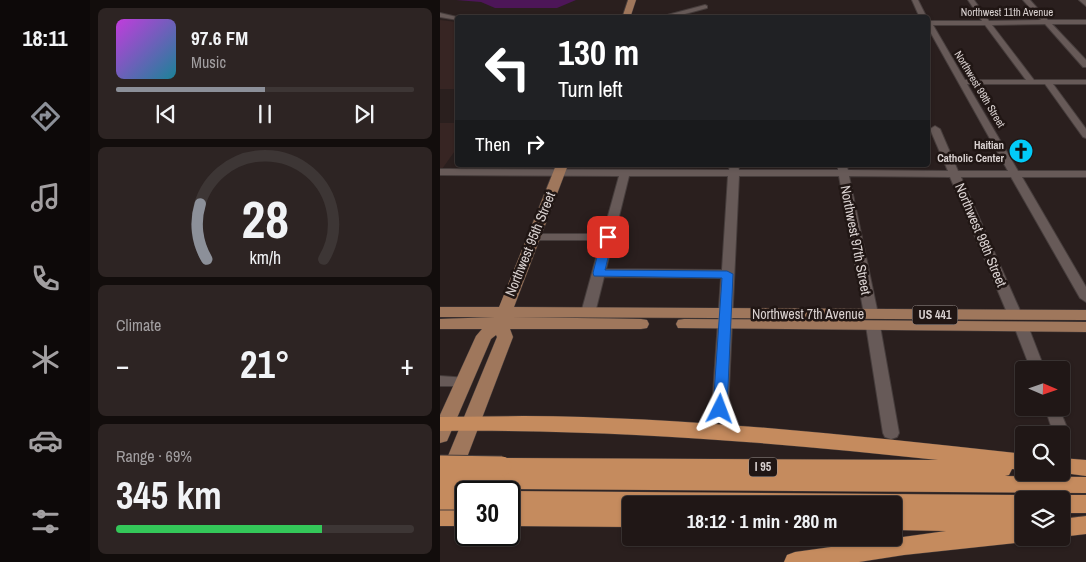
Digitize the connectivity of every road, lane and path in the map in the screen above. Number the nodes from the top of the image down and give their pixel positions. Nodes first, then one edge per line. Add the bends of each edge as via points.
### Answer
1 (632, 0) edge
2 (915, 0) edge
3 (971, 0) edge
4 (1026, 0) edge
5 (1082, 0) edge
6 (1086, 4) edge
7 (706, 8) dead end
8 (440, 15) edge
9 (627, 15) edge
10 (673, 15) edge
11 (922, 15) edge
12 (455, 18) edge
13 (988, 22) junction
14 (1047, 22) junction
15 (1086, 22) edge
16 (930, 23) edge
17 (930, 27) edge
18 (1086, 65) edge
19 (961, 82) junction
20 (1032, 82) junction
21 (1047, 82) junction
22 (1086, 82) edge
23 (935, 129) dead end
24 (1086, 135) edge
25 (561, 168) edge
26 (734, 169) edge
27 (842, 169) edge
28 (440, 172) edge
29 (624, 172) junction
30 (955, 173) junction
31 (1016, 174) junction
32 (1086, 174) edge
33 (534, 237) junction
34 (608, 237) junction
35 (598, 273) junction
36 (727, 274) junction
37 (1086, 298) edge
38 (440, 312) edge
39 (588, 313) junction
40 (1086, 315) edge
41 (502, 318) junction
42 (725, 319) junction
43 (872, 320) junction
44 (1018, 320) junction
45 (440, 324) edge
46 (1086, 327) edge
47 (1034, 361) edge
48 (440, 382) edge
49 (463, 382) junction
50 (720, 409) dead end
51 (471, 423) junction
52 (442, 428) edge
53 (891, 433) dead end
54 (1015, 461) edge
55 (440, 465) edge
56 (1070, 468) edge
57 (1015, 469) edge
58 (1086, 469) edge
59 (499, 473) junction
60 (440, 481) edge
61 (1086, 485) edge
62 (440, 500) edge
63 (455, 500) edge
64 (520, 500) edge
65 (1015, 504) edge
66 (1070, 504) edge
67 (1086, 504) edge
68 (440, 517) edge
69 (455, 517) edge
70 (520, 518) edge
71 (622, 518) edge
72 (902, 520) edge
73 (1015, 522) edge
74 (1070, 523) edge
75 (1086, 524) edge
76 (1070, 527) edge
77 (1015, 533) edge
78 (795, 562) edge

1 - 9 main road
2 - 11 street
3 - 13 street
4 - 14 street
5 - 6 street
7 - 10 street
8 - 12 street
13 - 14 street, Northwest 11th Avenue
13 - 16 street, Northwest 11th Avenue
13 - 20 street
14 - 15 street, Northwest 11th Avenue
14 - 18 street
17 - 19 street, Northwest 99th Street
19 - 20 street
19 - 31 street, Northwest 99th Street
20 - 21 street
21 - 22 street
21 - 24 street
23 - 30 street, Northwest 98th Street
25 - 28 street
25 - 29 street
25 - 33 main road, Northwest 95th Street
26 - 27 street
26 - 29 street
26 - 36 street
27 - 30 street
27 - 43 street, Northwest 97th Street
29 - 34 street
30 - 31 street
30 - 44 street, Northwest 98th Street
31 - 32 street
31 - 37 street, Northwest 99th Street
33 - 34 street
33 - 41 main road, Northwest 95th Street
34 - 35 street
35 - 36 street
35 - 39 street
36 - 42 street
38 - 41 main road, Northwest 7th Avenue / US 441
39 - 41 main road, Northwest 7th Avenue / US 441
39 - 42 main road, Northwest 7th Avenue / US 441
40 - 44 main road, Northwest 7th Avenue / US 441
41 - 42 main road, Northwest 7th Avenue / US 441
41 - 45 main road, Northwest 7th Avenue / US 441
41 - 49 main road, Northwest 95th Street via 484,336
41 - 51 main road, Northwest 95th Street via 505,337
42 - 43 main road, Northwest 7th Avenue / US 441
42 - 43 main road, Northwest 7th Avenue / US 441 via 805,325
42 - 50 street
43 - 44 main road, Northwest 7th Avenue / US 441
43 - 53 street, Northwest 97th Street
44 - 46 main road, Northwest 7th Avenue / US 441
44 - 47 street, Northwest 98th Street
48 - 49 street
49 - 52 main road, Northwest 95th Street
51 - 52 highway
51 - 54 highway via 667,429
51 - 62 main road, Northwest 95th Street
55 - 59 highway, I 95, bridge
56 - 58 highway
57 - 59 highway, I 95
59 - 60 highway, bridge
59 - 61 highway
62 - 63 highway, bridge
64 - 65 highway
66 - 67 highway
68 - 69 highway
70 - 71 highway
72 - 73 highway
74 - 75 highway
75 - 76 highway
77 - 78 highway via 904,545

